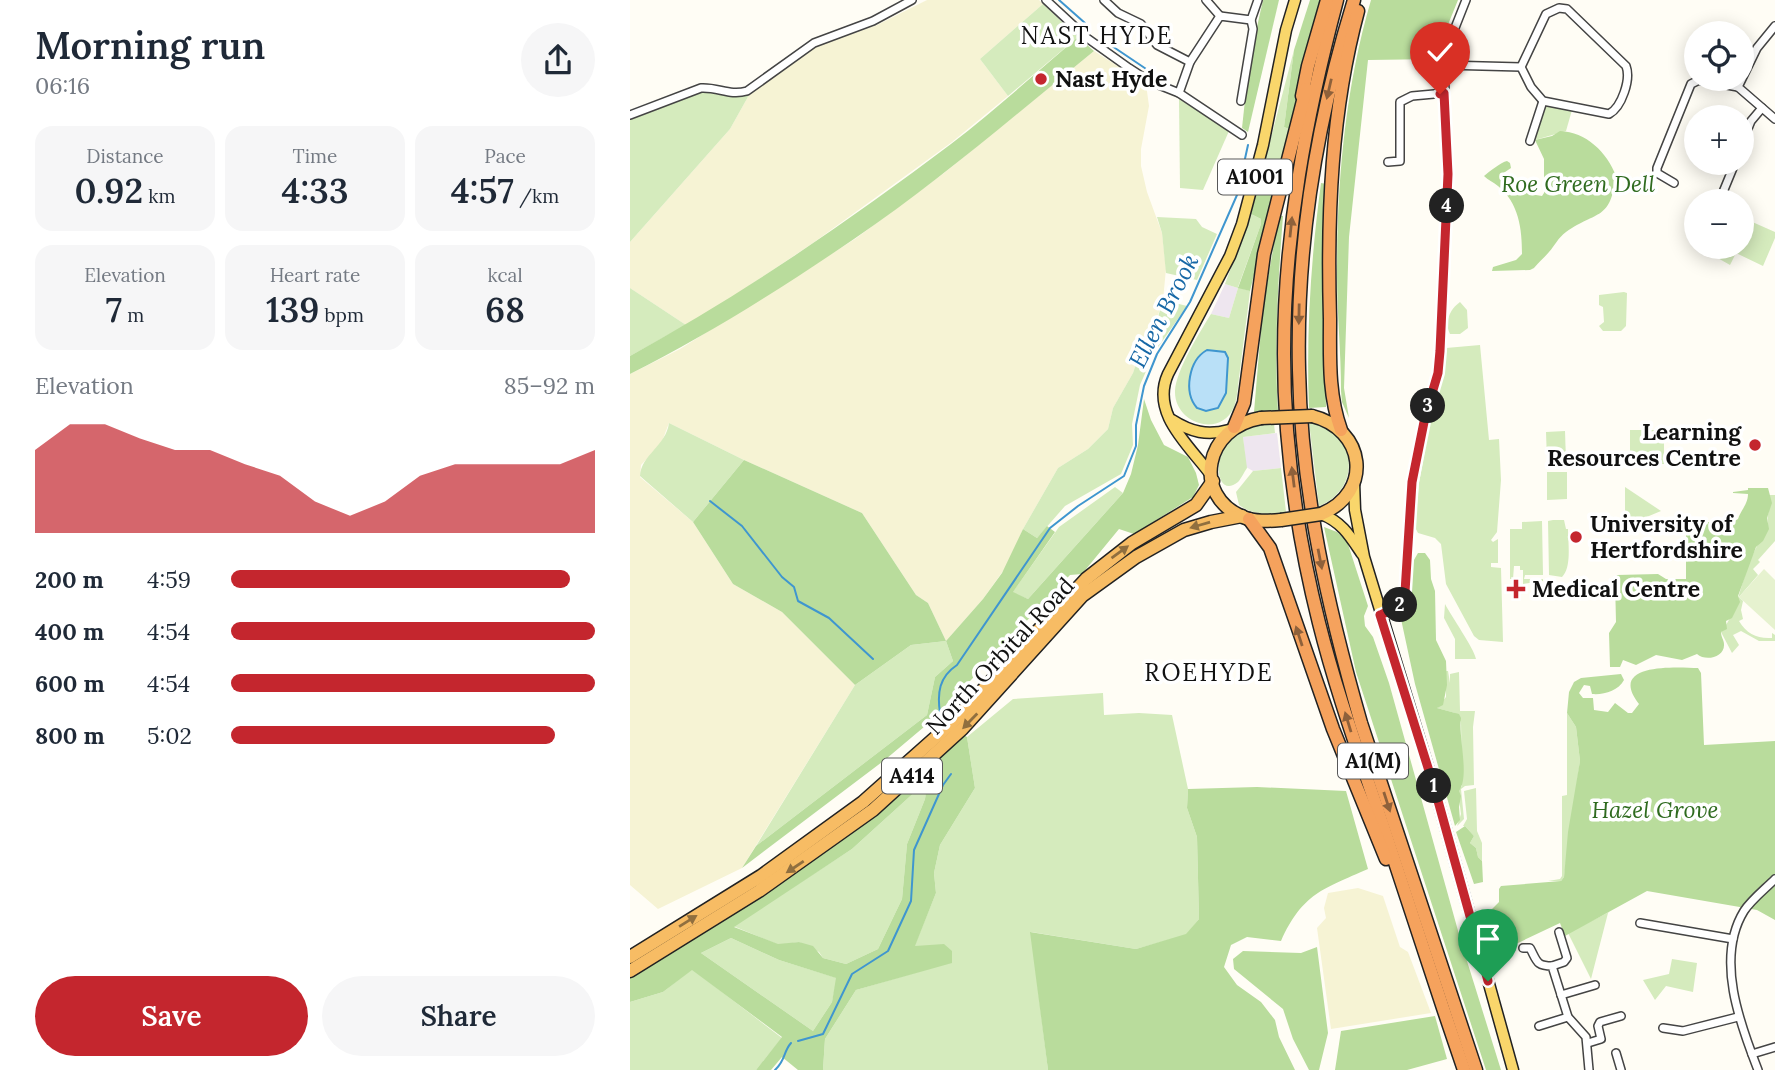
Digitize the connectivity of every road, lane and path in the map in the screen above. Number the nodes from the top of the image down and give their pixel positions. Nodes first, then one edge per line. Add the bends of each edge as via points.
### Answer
1 (912, 0) edge
2 (1046, 0) edge
3 (1104, 0) edge
4 (1206, 0) edge
5 (1258, 0) edge
6 (1295, 0) edge
7 (1327, 0) edge
8 (1336, 0) edge
9 (1354, 0) edge
10 (1361, 0) edge
11 (1466, 0) edge
12 (1572, 0) edge
13 (1567, 9) junction
14 (1220, 16) junction
15 (1251, 20) junction
16 (1775, 26) edge
17 (1754, 54) edge
18 (1190, 62) junction
19 (1444, 65) junction
20 (1521, 67) junction
21 (1688, 91) edge
22 (1743, 91) edge
23 (1180, 93) junction
24 (1444, 93) junction
25 (1241, 101) dead end
26 (1543, 101) junction
27 (1762, 108) junction
28 (1300, 110) junction
29 (630, 115) edge
30 (1754, 117) edge
31 (1775, 119) edge
32 (1242, 135) dead end
33 (1530, 141) dead end
34 (1388, 162) dead end
35 (1674, 183) dead end
36 (1169, 419) junction
37 (1232, 429) junction
38 (1341, 430) junction
39 (1212, 478) junction
40 (1354, 482) junction
41 (1321, 514) junction
42 (1246, 518) junction
43 (1364, 557) junction
44 (1380, 615) junction
45 (1775, 879) edge
46 (1408, 903) junction
47 (1640, 923) dead end
48 (1559, 932) dead end
49 (1733, 939) junction
50 (1523, 948) dead end
51 (630, 957) edge
52 (1552, 966) junction
53 (630, 971) edge
54 (1595, 985) dead end
55 (1561, 995) junction
56 (1620, 1016) dead end
57 (1568, 1017) junction
58 (1738, 1017) junction
59 (1539, 1026) dead end
60 (1663, 1027) dead end
61 (1588, 1043) junction
62 (1775, 1047) edge
63 (1616, 1053) dead end
64 (1752, 1054) junction
65 (1464, 1070) edge
66 (1476, 1070) edge
67 (1513, 1070) edge
68 (1589, 1070) edge
69 (1621, 1070) edge
70 (1758, 1070) edge

1 - 29 street via 873,21 814,43 747,91 735,94 701,89
2 - 23 street via 1129,68
3 - 18 street via 1141,24 1157,44
4 - 14 street
5 - 15 street
6 - 36 main road, A1001 via 1242,224 1165,382 1163,399
7 - 28 highway
8 - 28 highway
46 -> 8 highway, A1(M) via 1319,623 1288,442 1284,356 1291,222 1311,102
9 -> 66 highway, A1(M) via 1325,104 1308,200 1298,371 1304,454 1345,667
10 - 38 highway via 1342,90 1329,206 1331,393
11 - 19 street
12 - 13 street
13 - 20 street via 1546,14
13 - 26 street via 1629,73 1615,111 1609,114
14 - 15 street
14 - 18 street
15 - 25 street
16 - 17 street
18 - 23 street
19 - 20 street
19 - 24 street
20 - 26 street
21 - 35 street via 1657,168 1660,177
22 - 27 street
23 - 32 street
24 - 34 street via 1400,102 1400,160
24 - 44 street via 1448,174 1438,373 1412,482 1405,592 1396,608
26 - 33 street
27 - 30 street
27 - 31 street
28 - 37 highway via 1264,254 1244,403
36 - 37 main road via 1201,433
36 - 39 main road, A1001
37 - 38 highway, bridge via 1261,418 1312,416
37 - 39 highway via 1217,446
38 - 40 highway via 1355,454
39 - 42 highway via 1223,502
51 -> 39 highway, North Orbital Road / A414 via 761,876 863,802 953,722 1086,579 1196,505
40 - 41 highway via 1342,502
40 - 43 main road
41 - 42 highway, bridge via 1281,520
41 - 43 main road via 1343,526
46 -> 42 highway via 1333,729 1270,548
42 -> 53 highway, North Orbital Road / A414 via 1184,530 1082,596 970,722 873,810 759,891
43 - 44 main road
44 - 67 main road via 1435,790
45 - 49 street via 1744,911
46 - 65 highway, A1(M)
47 - 49 street
48 - 52 street via 1567,958
49 - 58 street
50 - 52 street via 1530,948 1539,965
52 - 55 street
54 - 55 street
55 - 57 street
56 - 61 street via 1600,1022 1601,1039
57 - 59 street
57 - 61 street
58 - 60 street via 1683,1031
58 - 64 street
61 - 68 street
62 - 64 street
63 - 69 street
64 - 70 street

